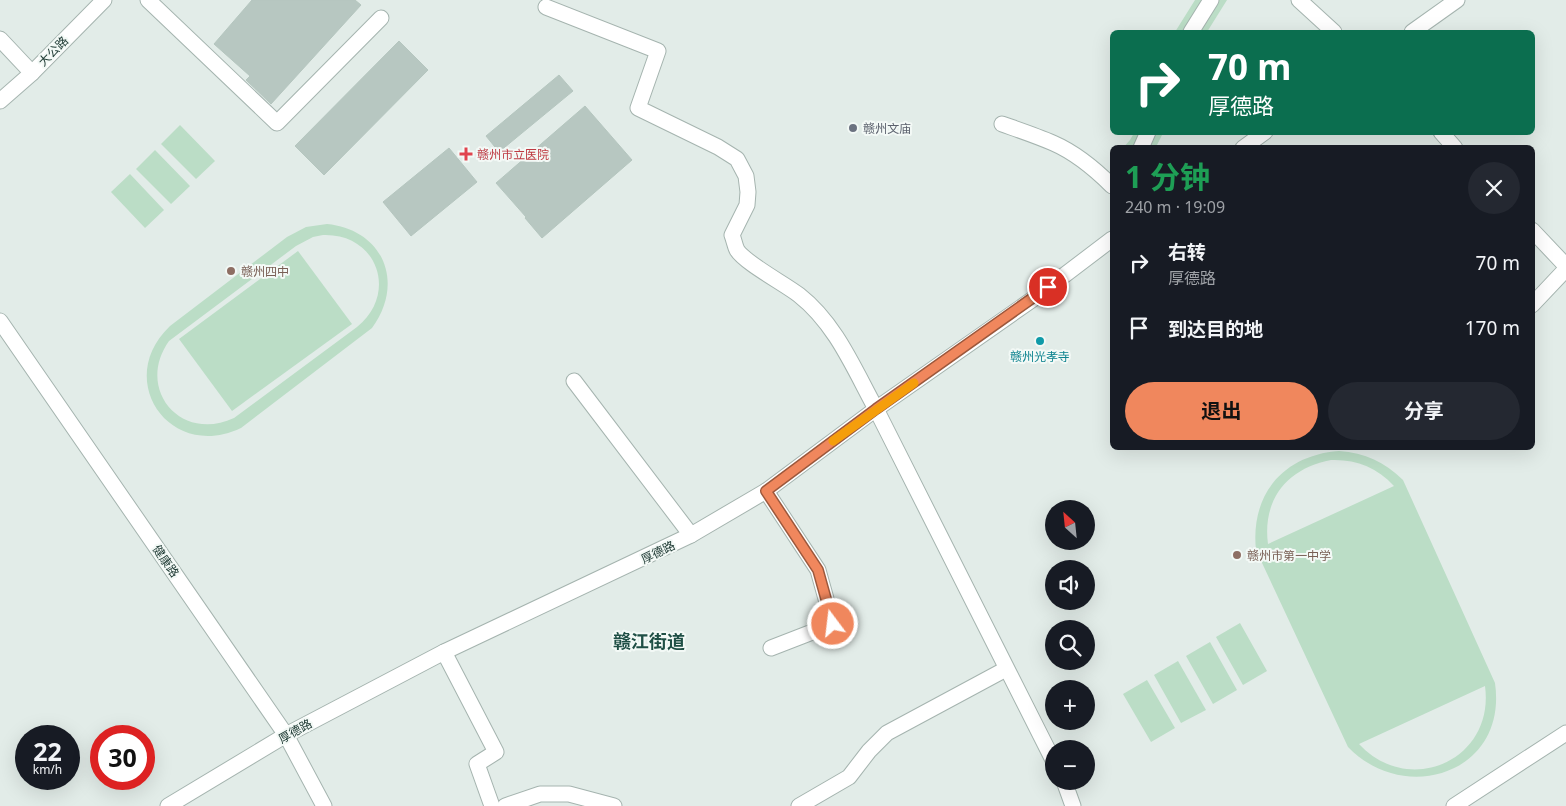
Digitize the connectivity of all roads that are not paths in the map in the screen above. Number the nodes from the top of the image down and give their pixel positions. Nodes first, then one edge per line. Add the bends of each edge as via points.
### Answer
1 (104, 0) edge
2 (148, 0) edge
3 (1211, 0) edge
4 (1299, 0) edge
5 (1457, 0) edge
6 (543, 2) edge
7 (380, 18) dead end
8 (1192, 30) edge
9 (1332, 30) edge
10 (1415, 30) edge
11 (0, 39) edge
12 (32, 73) junction
13 (0, 101) edge
14 (1002, 124) dead end
15 (1261, 135) edge
16 (1444, 135) edge
17 (1247, 145) edge
18 (1452, 145) edge
19 (1110, 180) edge
20 (1535, 233) edge
21 (1110, 240) edge
22 (1566, 267) edge
23 (1535, 302) edge
24 (0, 321) edge
25 (574, 381) dead end
26 (876, 409) junction
27 (766, 491) junction
28 (691, 535) junction
29 (771, 648) dead end
30 (444, 652) junction
31 (1006, 669) junction
32 (1566, 733) edge
33 (286, 735) junction
34 (1045, 745) edge
35 (1067, 790) edge
36 (168, 806) edge
37 (324, 806) edge
38 (492, 806) edge
39 (505, 806) edge
40 (614, 806) edge
41 (799, 806) edge
42 (1073, 806) edge
43 (1454, 806) edge

1 - 12 street, 大公路
2 - 7 street via 277,123
3 - 8 street
4 - 9 street
5 - 10 street
6 - 26 street via 658,50 638,108 737,159 746,176 748,192 747,205 732,235 737,250 819,313 832,329
11 - 12 street
12 - 13 street, 大公路
14 - 19 street via 1055,144
15 - 17 street
16 - 18 street
20 - 22 street
21 - 26 street, 厚德路
22 - 23 street
24 - 33 street, 健康路
25 - 28 street
26 - 27 street, 厚德路
26 - 31 street
27 - 28 street, 厚德路
27 - 29 street via 818,570 833,624
28 - 30 street, 厚德路
30 - 33 street, 厚德路
30 - 38 street via 496,752 477,764
31 - 34 street
31 - 41 street via 887,733 849,778
32 - 43 street
33 - 36 street, 厚德路
33 - 37 street, 健康路
35 - 42 street
39 - 40 street via 540,794 569,794

